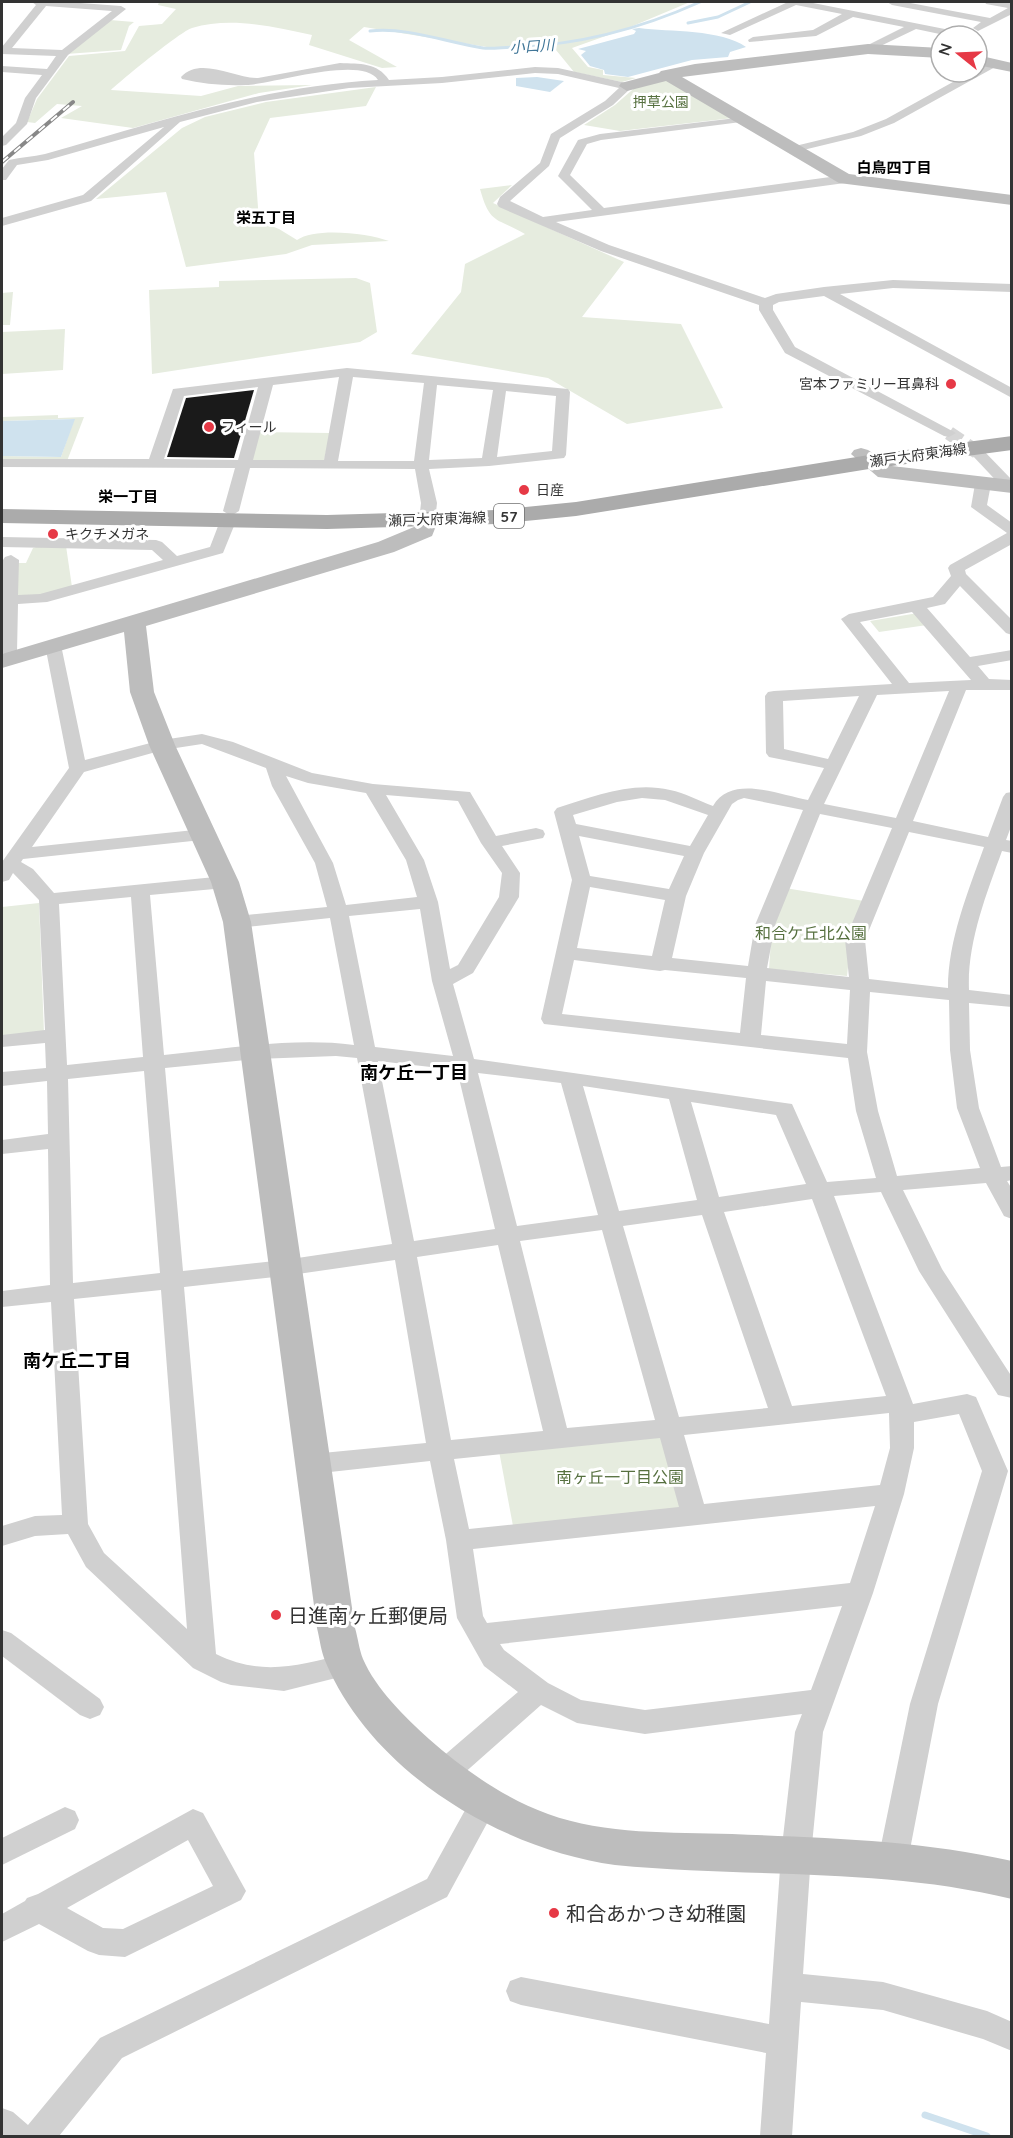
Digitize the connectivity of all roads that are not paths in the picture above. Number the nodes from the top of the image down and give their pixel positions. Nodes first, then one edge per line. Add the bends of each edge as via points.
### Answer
1 (37, 2) edge
2 (44, 2) edge
3 (892, 2) edge
4 (990, 2) edge
5 (1011, 8) edge
6 (852, 13) junction
7 (991, 21) junction
8 (986, 24) edge
9 (914, 26) junction
10 (929, 29) edge
11 (753, 40) junction
12 (868, 49) junction
13 (3, 51) edge
14 (929, 52) edge
15 (1011, 52) edge
16 (64, 53) junction
17 (774, 59) junction
18 (989, 63) edge
19 (993, 64) junction
20 (1011, 68) edge
21 (2, 69) edge
22 (50, 72) junction
23 (666, 74) junction
24 (246, 82) dead end
25 (385, 82) junction
26 (627, 86) junction
27 (741, 119) junction
28 (178, 121) junction
29 (2, 143) edge
30 (795, 149) junction
31 (2, 177) edge
32 (845, 179) junction
33 (1011, 200) edge
34 (601, 212) junction
35 (544, 220) junction
36 (2, 222) edge
37 (1011, 288) edge
38 (824, 291) junction
39 (766, 303) junction
40 (347, 372) junction
41 (978, 375) junction
42 (1011, 377) edge
43 (431, 379) junction
44 (267, 381) junction
45 (500, 387) junction
46 (1011, 394) edge
47 (949, 433) tunnel mouth
48 (1011, 434) edge
49 (1011, 443) edge
50 (977, 452) tunnel mouth
51 (865, 458) junction
52 (489, 462) junction
53 (2, 463) edge
54 (243, 464) junction
55 (156, 465) junction
56 (421, 465) junction
57 (330, 466) junction
58 (983, 484) junction
59 (1010, 486) edge
60 (2, 507) edge
61 (2, 516) edge
62 (229, 516) junction
63 (427, 517) junction
64 (1011, 530) edge
65 (1011, 537) edge
66 (2, 542) edge
67 (28, 542) junction
68 (6, 560) edge
69 (174, 562) junction
70 (959, 576) junction
71 (6, 600) edge
72 (916, 606) junction
73 (134, 620) junction
74 (1011, 630) edge
75 (53, 645) junction
76 (1011, 655) edge
77 (5, 656) edge
78 (967, 663) junction
79 (984, 684) junction
80 (1011, 685) edge
81 (959, 687) junction
82 (906, 690) junction
83 (870, 692) junction
84 (162, 746) junction
85 (834, 765) junction
86 (274, 766) junction
87 (78, 768) junction
88 (373, 789) junction
89 (1011, 797) edge
90 (813, 808) junction
91 (717, 812) junction
92 (901, 825) junction
93 (567, 828) junction
94 (536, 834) dead end
95 (204, 835) junction
96 (490, 843) junction
97 (1004, 846) edge
98 (695, 853) junction
99 (10, 865) edge
100 (582, 880) junction
101 (225, 882) junction
102 (140, 890) junction
103 (676, 896) junction
104 (49, 899) junction
105 (428, 903) junction
106 (338, 911) junction
107 (237, 922) junction
108 (567, 953) junction
109 (660, 965) junction
110 (756, 975) junction
111 (442, 981) junction
112 (860, 985) junction
113 (959, 995) junction
114 (1011, 1001) edge
115 (55, 1036) junction
116 (2, 1041) edge
117 (750, 1041) junction
118 (256, 1052) junction
119 (857, 1052) junction
120 (365, 1053) junction
121 (153, 1064) junction
122 (466, 1066) junction
123 (57, 1073) junction
124 (570, 1078) junction
125 (2, 1079) edge
126 (678, 1094) junction
127 (58, 1140) junction
128 (2, 1147) edge
129 (1002, 1174) edge
130 (889, 1185) junction
131 (820, 1190) junction
132 (710, 1205) junction
133 (1011, 1211) edge
134 (612, 1221) junction
135 (507, 1236) junction
136 (405, 1251) junction
137 (284, 1268) junction
138 (174, 1280) junction
139 (62, 1292) junction
140 (2, 1299) edge
141 (1011, 1389) edge
142 (902, 1409) junction
143 (783, 1416) junction
144 (669, 1429) junction
145 (557, 1437) junction
146 (440, 1450) junction
147 (312, 1464) junction
148 (891, 1494) junction
149 (694, 1515) junction
150 (75, 1524) junction
151 (2, 1536) edge
152 (459, 1540) junction
153 (860, 1593) junction
154 (480, 1635) junction
155 (2, 1641) edge
156 (203, 1660) junction
157 (346, 1665) junction
158 (537, 1691) junction
159 (820, 1700) junction
160 (90, 1707) dead end
161 (443, 1774) junction
162 (484, 1803) junction
163 (65, 1820) dead end
164 (2, 1852) edge
165 (796, 1855) junction
166 (893, 1860) junction
167 (1011, 1880) edge
168 (37, 1907) junction
169 (2, 1929) edge
170 (788, 1987) junction
171 (521, 1991) dead end
172 (1011, 2037) edge
173 (782, 2041) junction
174 (2, 2123) edge
175 (16, 2136) edge
176 (39, 2136) edge
177 (776, 2136) edge

1 - 2 street
2 - 13 street
2 - 16 street via 121,9
3 - 7 street
4 - 5 street
5 - 7 street
6 - 9 street
6 - 11 street via 816,33
6 - 11 street via 795,2 726,33
7 - 8 street
9 - 10 street
9 - 12 street
11 - 17 street
12 - 14 street
12 - 17 street
13 - 16 street
15 - 19 street
16 - 22 street
17 - 23 street
18 - 19 street
19 - 20 street
19 - 30 street via 890,122
21 - 22 street
22 - 29 street via 31,98 21,124
23 - 26 street
23 - 27 street
24 - 25 street via 350,66 378,71
25 - 26 street via 535,70
25 - 28 street via 256,99
26 - 35 street via 609,103 555,136 545,164 502,202
27 - 30 street
27 - 34 street via 582,142 564,176
28 - 31 street via 44,158 13,162
28 - 36 street via 87,198
30 - 32 street
32 - 33 street
32 - 34 street
34 - 35 street
35 - 39 street via 605,248
37 - 38 street via 893,284
38 - 39 street via 776,297
38 - 41 street
39 - 47 street via 766,310 790,350
40 - 43 street
40 - 44 street
40 - 57 street
41 - 42 street
41 - 46 street
43 - 45 street
43 - 56 street
44 - 54 street
44 - 55 street via 178,392
45 - 52 street
45 - 52 street via 563,392 559,455
48 - 51 main road, 瀬戸大府東海線 / 57
49 - 51 main road, 瀬戸大府東海線 / 57
50 - 59 street
51 - 58 street via 886,472
51 - 63 main road, 瀬戸大府東海線 / 57 via 576,509
52 - 56 street
53 - 55 street
54 - 55 street
54 - 57 street
54 - 62 street
56 - 57 street
56 - 63 street via 429,503
58 - 59 street
58 - 64 street via 979,507
60 - 62 main road, 瀬戸大府東海線 / 57
61 - 62 main road, 瀬戸大府東海線 / 57
62 - 63 main road, 瀬戸大府東海線 / 57
62 - 69 street via 217,550
63 - 73 street via 424,531 386,547
65 - 70 street via 956,568
66 - 67 street
67 - 68 street via 21,560
67 - 69 street via 156,545
68 - 71 street
69 - 71 street via 40,599
70 - 72 street via 939,601
70 - 74 street
71 - 77 street
72 - 78 street
72 - 82 street via 849,619
73 - 75 street
73 - 84 street via 142,692
75 - 77 street
75 - 87 street
76 - 78 street
78 - 79 street
79 - 80 street
79 - 81 street
81 - 82 street
81 - 92 street
82 - 83 street
83 - 85 street
83 - 85 street via 774,696 775,753
84 - 86 street via 202,740
84 - 87 street
84 - 95 street
85 - 90 street
86 - 88 street via 308,778
86 - 106 street via 324,863
87 - 99 street
88 - 96 street via 464,796
88 - 105 street via 415,860
89 - 97 street
90 - 91 street via 744,793 732,795
90 - 92 street
90 - 110 street via 765,925
91 - 93 street via 669,795 639,791 563,812
91 - 98 street
92 - 97 street
92 - 112 street via 855,940
93 - 98 street
93 - 100 street
94 - 96 street
95 - 99 street
95 - 101 street
96 - 111 street via 511,873 509,897 466,969
97 - 113 street via 977,893 958,965
98 - 103 street
99 - 104 street via 26,873
100 - 103 street
100 - 108 street
101 - 102 street
101 - 107 street
102 - 104 street
102 - 121 street
103 - 109 street
104 - 115 street
105 - 106 street
105 - 111 street
106 - 107 street
106 - 120 street
107 - 118 street
108 - 109 street
108 - 117 street via 551,1019
109 - 110 street
110 - 112 street
110 - 117 street
111 - 122 street
112 - 113 street
112 - 119 street
113 - 114 street
113 - 129 street via 960,1050 968,1108
115 - 116 street
115 - 123 street
117 - 119 street
118 - 120 street via 316,1049
118 - 121 street
118 - 137 street
119 - 130 street via 867,1111
120 - 122 street
120 - 136 street
121 - 123 street
121 - 138 street
122 - 124 street
122 - 135 street
123 - 125 street
123 - 127 street
124 - 126 street
124 - 134 street
126 - 131 street via 784,1109
126 - 132 street
127 - 128 street
127 - 139 street
129 - 130 street
129 - 133 street
130 - 131 street
130 - 141 street via 931,1271 990,1365 1007,1389
131 - 132 street
131 - 142 street
132 - 134 street
132 - 143 street
134 - 135 street
134 - 144 street
135 - 136 street
135 - 145 street
136 - 137 street
136 - 146 street
137 - 138 street
137 - 147 street
138 - 139 street
138 - 156 street
139 - 140 street
139 - 150 street
142 - 143 street
142 - 148 street via 902,1448
142 - 166 street via 967,1403 995,1471 924,1704
143 - 144 street
144 - 145 street
144 - 149 street
145 - 146 street
146 - 147 street
146 - 152 street
147 - 157 street via 336,1628
148 - 149 street
148 - 153 street
149 - 152 street
150 - 151 street via 35,1526
150 - 156 street via 95,1560
152 - 154 street via 470,1618
153 - 154 street
153 - 159 street
154 - 158 street via 494,1658
155 - 160 street
156 - 157 street via 231,1674 284,1680
157 - 161 street via 384,1722
158 - 159 street via 577,1711 645,1722
158 - 161 street
159 - 165 street via 809,1732
161 - 162 street
162 - 165 street via 560,1836 630,1849
162 - 176 street via 437,1888 111,2048
163 - 164 street
165 - 166 street
165 - 170 street
166 - 167 street via 984,1872
168 - 168 street via 193,1822 231,1891 126,1943 99,1941
168 - 169 street
170 - 172 street via 883,1996 987,2026
170 - 173 street
171 - 173 street
173 - 177 street
174 - 175 street

